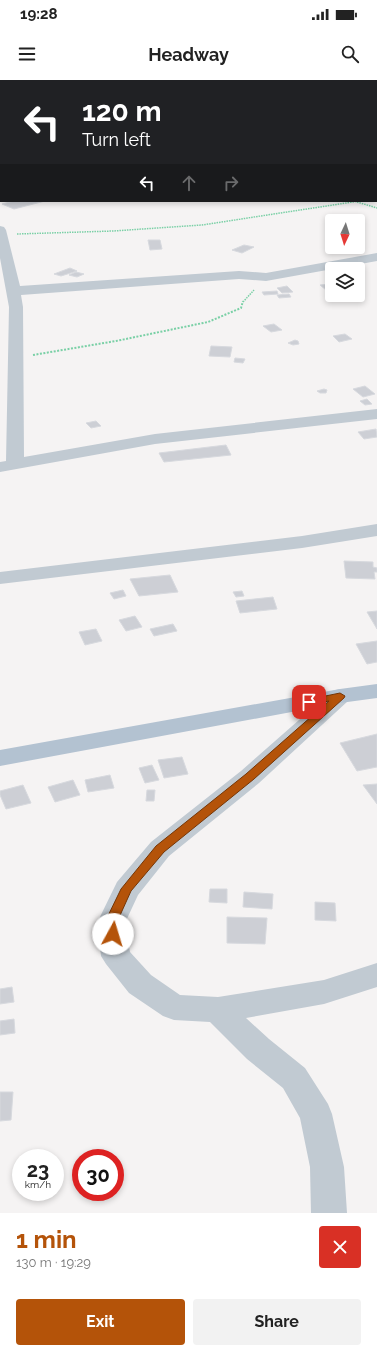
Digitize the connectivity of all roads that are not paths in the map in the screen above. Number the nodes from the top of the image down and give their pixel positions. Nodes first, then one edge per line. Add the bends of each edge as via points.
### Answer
1 (1, 232) edge
2 (377, 257) edge
3 (14, 291) junction
4 (377, 414) edge
5 (7, 465) edge
6 (377, 530) edge
7 (0, 578) edge
8 (377, 691) edge
9 (340, 696) junction
10 (0, 758) edge
11 (377, 976) edge
12 (218, 1010) junction
13 (329, 1213) edge

1 - 3 street
2 - 3 street via 266,276 239,275
3 - 5 street via 16,414 14,442
4 - 5 street via 155,440
6 - 7 street via 294,543
8 - 9 main road
9 - 10 main road
9 - 12 street via 250,777 160,849 127,889 111,922 116,956 140,984 174,1007
11 - 12 street via 324,992
12 - 13 street via 258,1049 294,1078 316,1114 327,1167

